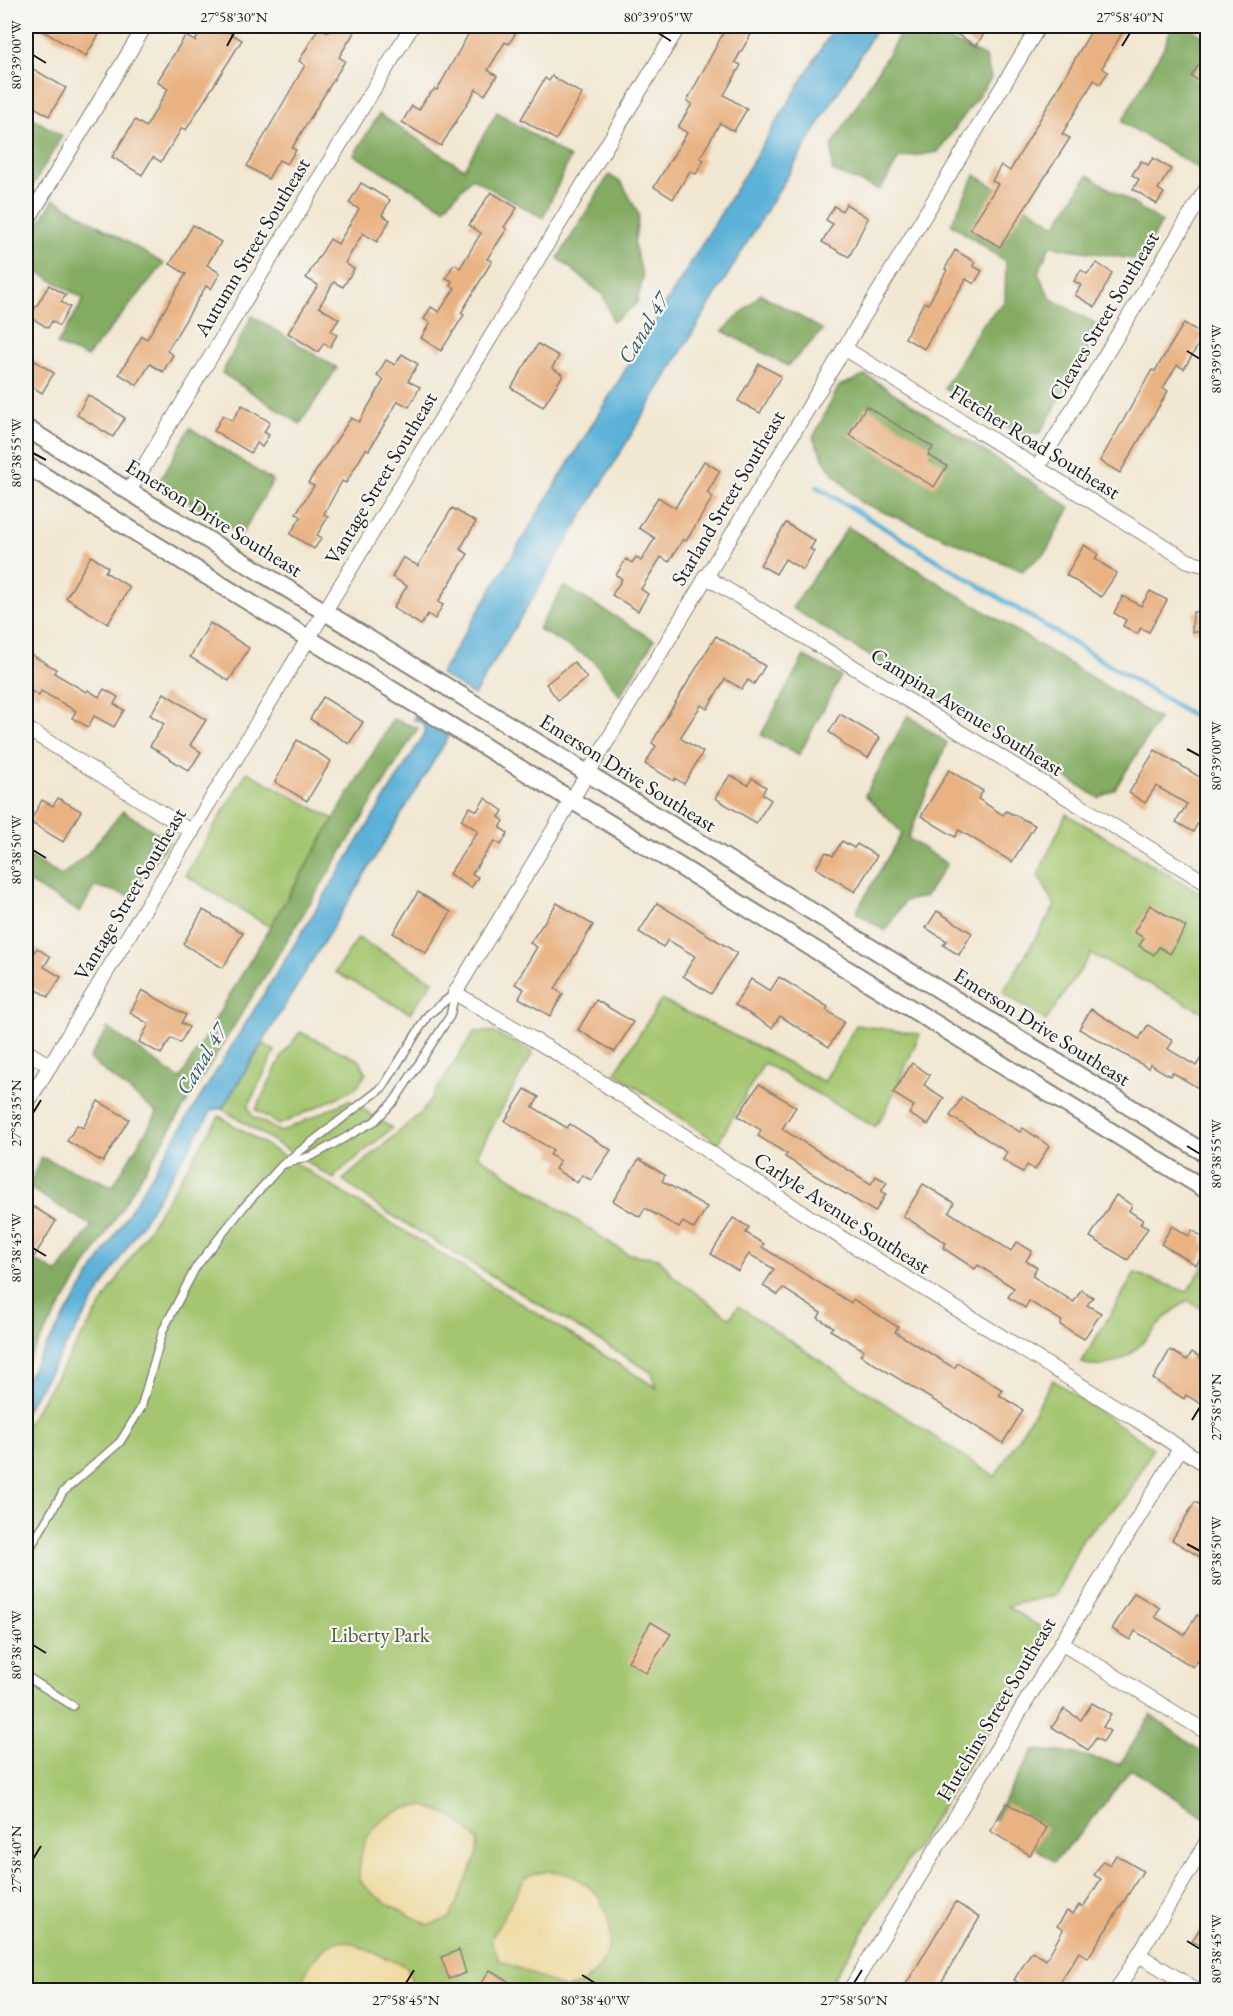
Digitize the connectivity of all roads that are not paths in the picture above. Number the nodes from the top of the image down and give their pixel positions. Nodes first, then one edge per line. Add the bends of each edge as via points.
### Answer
1 (145, 26) edge
2 (412, 26) edge
3 (679, 26) edge
4 (1039, 26) edge
5 (1208, 186) edge
6 (26, 222) edge
7 (844, 348) junction
8 (26, 428) edge
9 (26, 465) edge
10 (1038, 468) junction
11 (129, 491) junction
12 (1208, 566) edge
13 (705, 576) junction
14 (324, 613) junction
15 (307, 639) junction
16 (26, 728) edge
17 (588, 775) junction
18 (572, 802) junction
19 (192, 832) junction
20 (1208, 884) edge
21 (456, 993) junction
22 (26, 1051) edge
23 (50, 1066) junction
24 (26, 1105) edge
25 (1208, 1155) edge
26 (282, 1165) junction
27 (1208, 1191) edge
28 (1180, 1449) junction
29 (1208, 1466) edge
30 (26, 1555) edge
31 (1061, 1642) junction
32 (26, 1676) edge
33 (72, 1706) dead end
34 (1208, 1733) edge
35 (1208, 1840) edge
36 (1139, 1955) junction
37 (850, 1990) edge
38 (1117, 1990) edge
39 (1197, 1990) edge

1 - 6 street
2 - 11 street, Autumn Street Southeast
3 - 14 street, Vantage Street Southeast
4 - 7 street, Starland Street Southeast
5 - 10 street, Cleaves Street Southeast
7 - 10 street, Fletcher Road Southeast
7 - 13 street, Starland Street Southeast
8 - 11 street, Emerson Drive Southeast
9 - 15 street
10 - 12 street, Fletcher Road Southeast via 1188,561
11 - 14 street, Emerson Drive Southeast
13 - 17 street, Starland Street Southeast
13 - 20 street, Campina Avenue Southeast
14 - 15 street, Vantage Street Southeast
14 - 17 street, Emerson Drive Southeast
15 - 18 street
15 - 19 street, Vantage Street Southeast
16 - 19 street
17 - 18 street, Starland Street Southeast
17 - 25 street, Emerson Drive Southeast
18 - 21 street, Starland Street Southeast
18 - 27 street
19 - 23 street, Vantage Street Southeast
21 - 26 lane, Starland Street Southeast via 428,1015 383,1087
21 - 26 lane, Starland Street Southeast via 450,1016 375,1120 314,1155
21 - 28 street, Carlyle Avenue Southeast
22 - 23 street
23 - 24 street, Vantage Street Southeast
26 - 30 lane, Starland Street Southeast via 196,1267 163,1330 141,1408 120,1442 63,1492
28 - 29 street, Carlyle Avenue Southeast
28 - 31 street, Hutchins Street Southeast
31 - 34 street
31 - 37 street, Hutchins Street Southeast
32 - 33 lane
35 - 36 street
36 - 38 street
36 - 39 street

